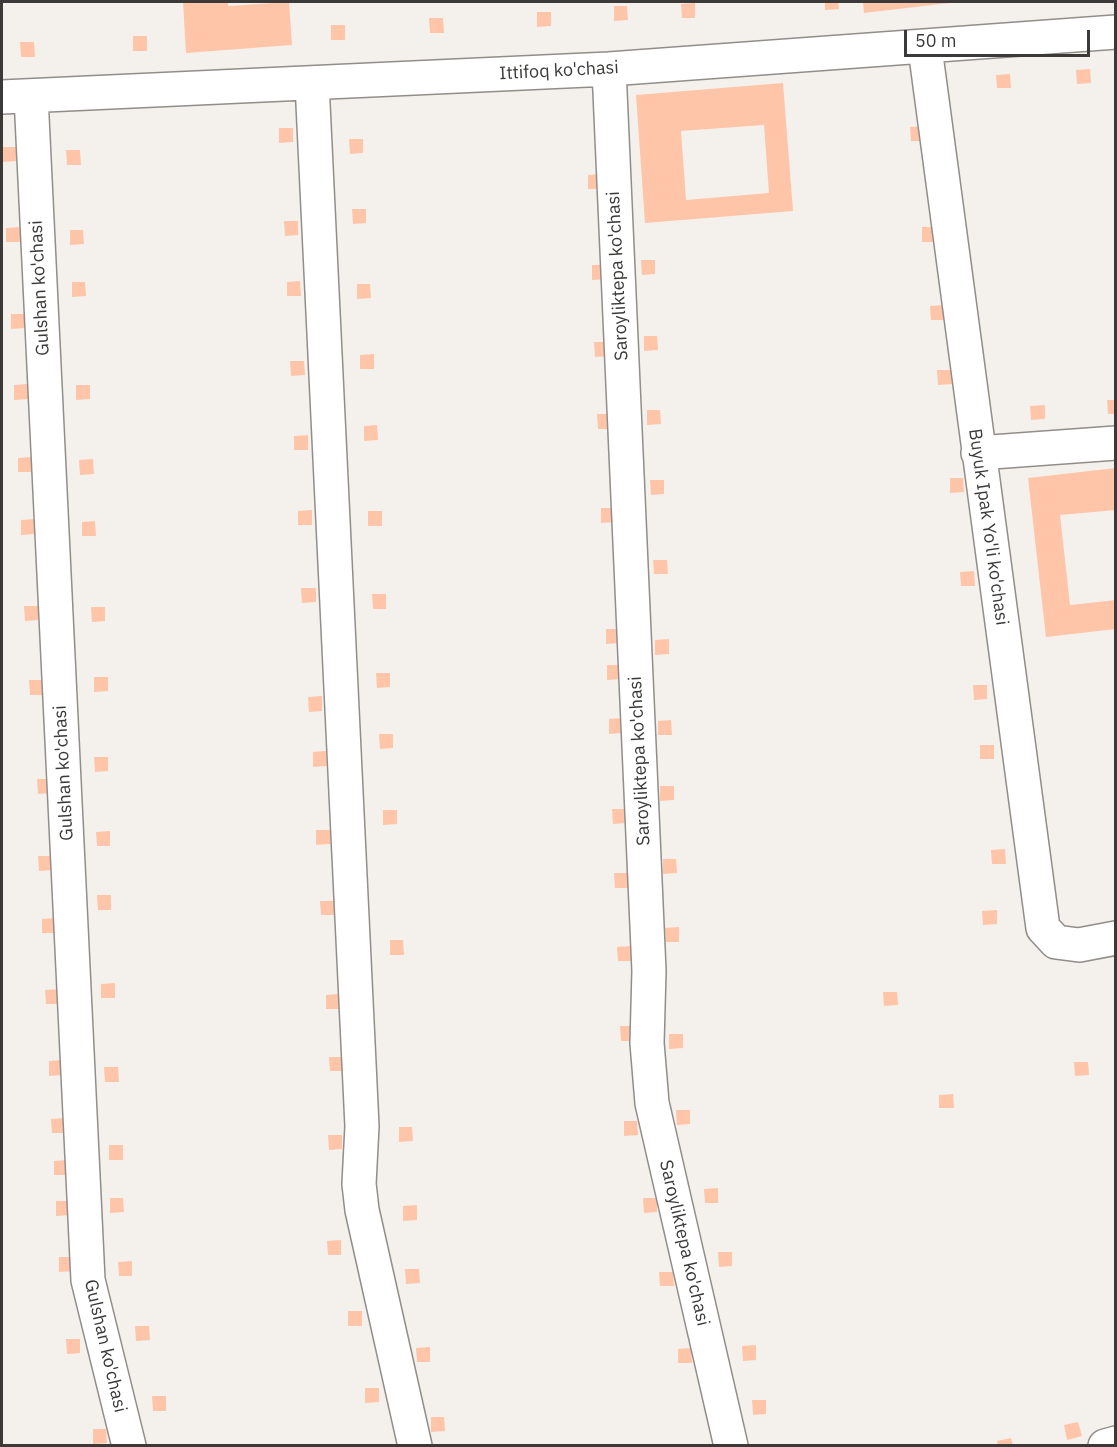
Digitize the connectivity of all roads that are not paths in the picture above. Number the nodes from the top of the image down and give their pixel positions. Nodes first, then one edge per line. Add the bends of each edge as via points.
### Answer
1 (1116, 32) edge
2 (925, 48) junction
3 (609, 69) junction
4 (312, 83) junction
5 (16, 97) edge
6 (1116, 443) edge
7 (978, 453) junction
8 (1116, 938) edge
9 (1116, 1443) edge
10 (129, 1446) edge
11 (415, 1446) edge
12 (731, 1446) edge
13 (1105, 1446) edge

1 - 2 street, Ittifoq ko'chasi
2 - 3 street, Ittifoq ko'chasi
2 - 7 street, Buyuk Ipak Yo'li ko'chasi
3 - 4 street, Ittifoq ko'chasi
3 - 12 street, Saroyliktepa ko'chasi via 651,1093
4 - 5 street, Ittifoq ko'chasi
4 - 11 street via 362,1126 359,1184
5 - 10 street, Gulshan ko'chasi via 88,1280
6 - 7 street
7 - 8 street, Buyuk Ipak Yo'li ko'chasi via 1043,928 1056,942 1078,945
9 - 13 street

